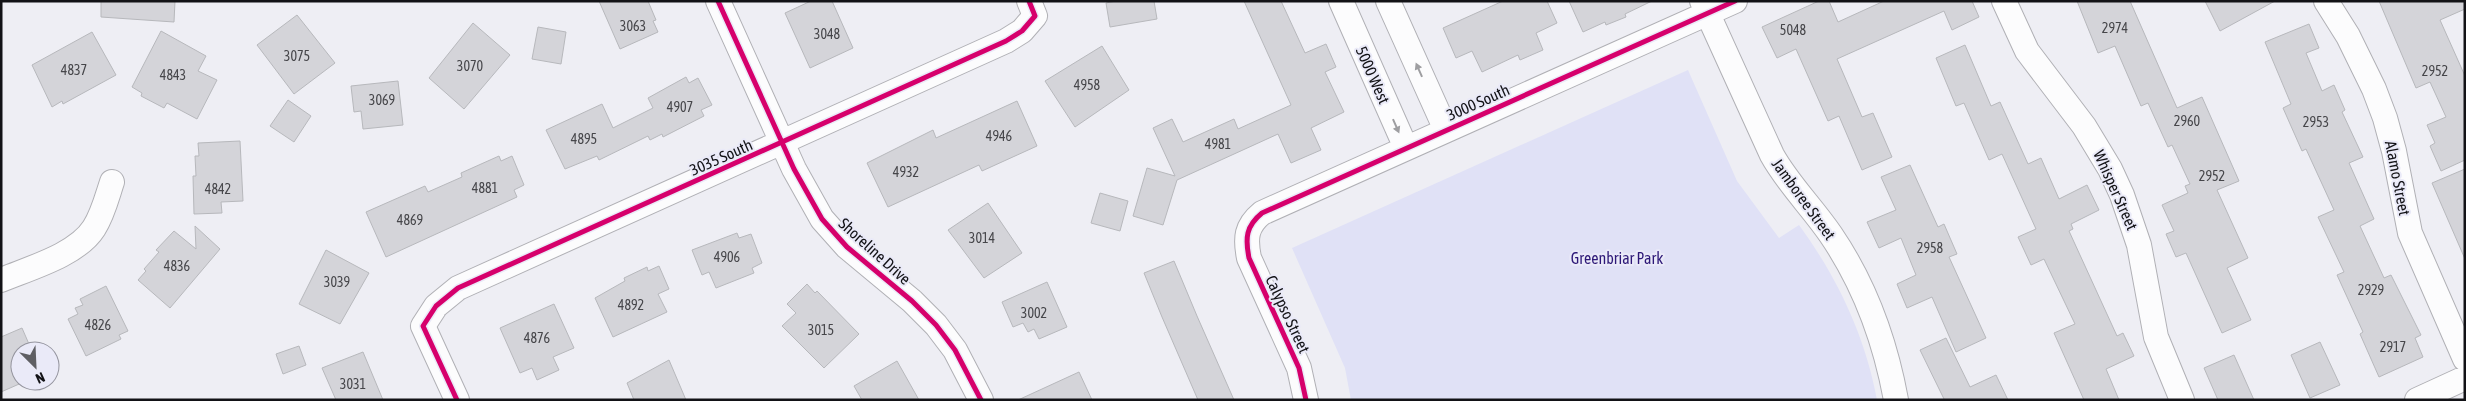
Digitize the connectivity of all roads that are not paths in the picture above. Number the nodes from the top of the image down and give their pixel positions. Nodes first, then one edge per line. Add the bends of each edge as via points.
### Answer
1 (718, 1) edge
2 (1340, 1) edge
3 (1388, 1) edge
4 (1735, 1) edge
5 (2004, 1) edge
6 (2326, 1) edge
7 (1705, 7) edge
8 (1032, 8) edge
9 (1446, 130) junction
10 (782, 144) junction
11 (1406, 148) junction
12 (112, 182) dead end
13 (1245, 240) joint
14 (1, 280) edge
15 (2465, 359) edge
16 (2465, 378) edge
17 (457, 400) edge
18 (981, 400) edge
19 (1306, 400) edge
20 (1896, 400) edge
21 (2182, 400) edge
22 (2417, 400) edge

1 - 10 street, Shoreline Drive
2 -> 11 street, 5000 West
9 -> 3 street
4 - 7 street, 3000 South
5 - 21 street, Whisper Street via 2027,51 2084,126 2122,195 2139,245 2158,343
6 - 15 street, Alamo Street via 2348,36 2377,97 2394,152 2410,233
7 - 9 street, 3000 South
7 - 20 street, Jamboree Street via 1772,155 1830,234 1857,280 1882,338
8 - 10 street, 3035 South via 1022,30 1006,41
9 - 11 street, 3000 South
10 - 17 street, 3035 South via 458,288 436,306 424,326
10 - 18 street, Shoreline Drive via 822,218 847,247 912,301 936,326 955,350
11 - 13 street, 3000 South via 1262,213 1253,221
12 - 14 street via 101,215 86,239 62,254
13 - 19 street, Calypso Street via 1249,258 1299,368
16 - 22 street

